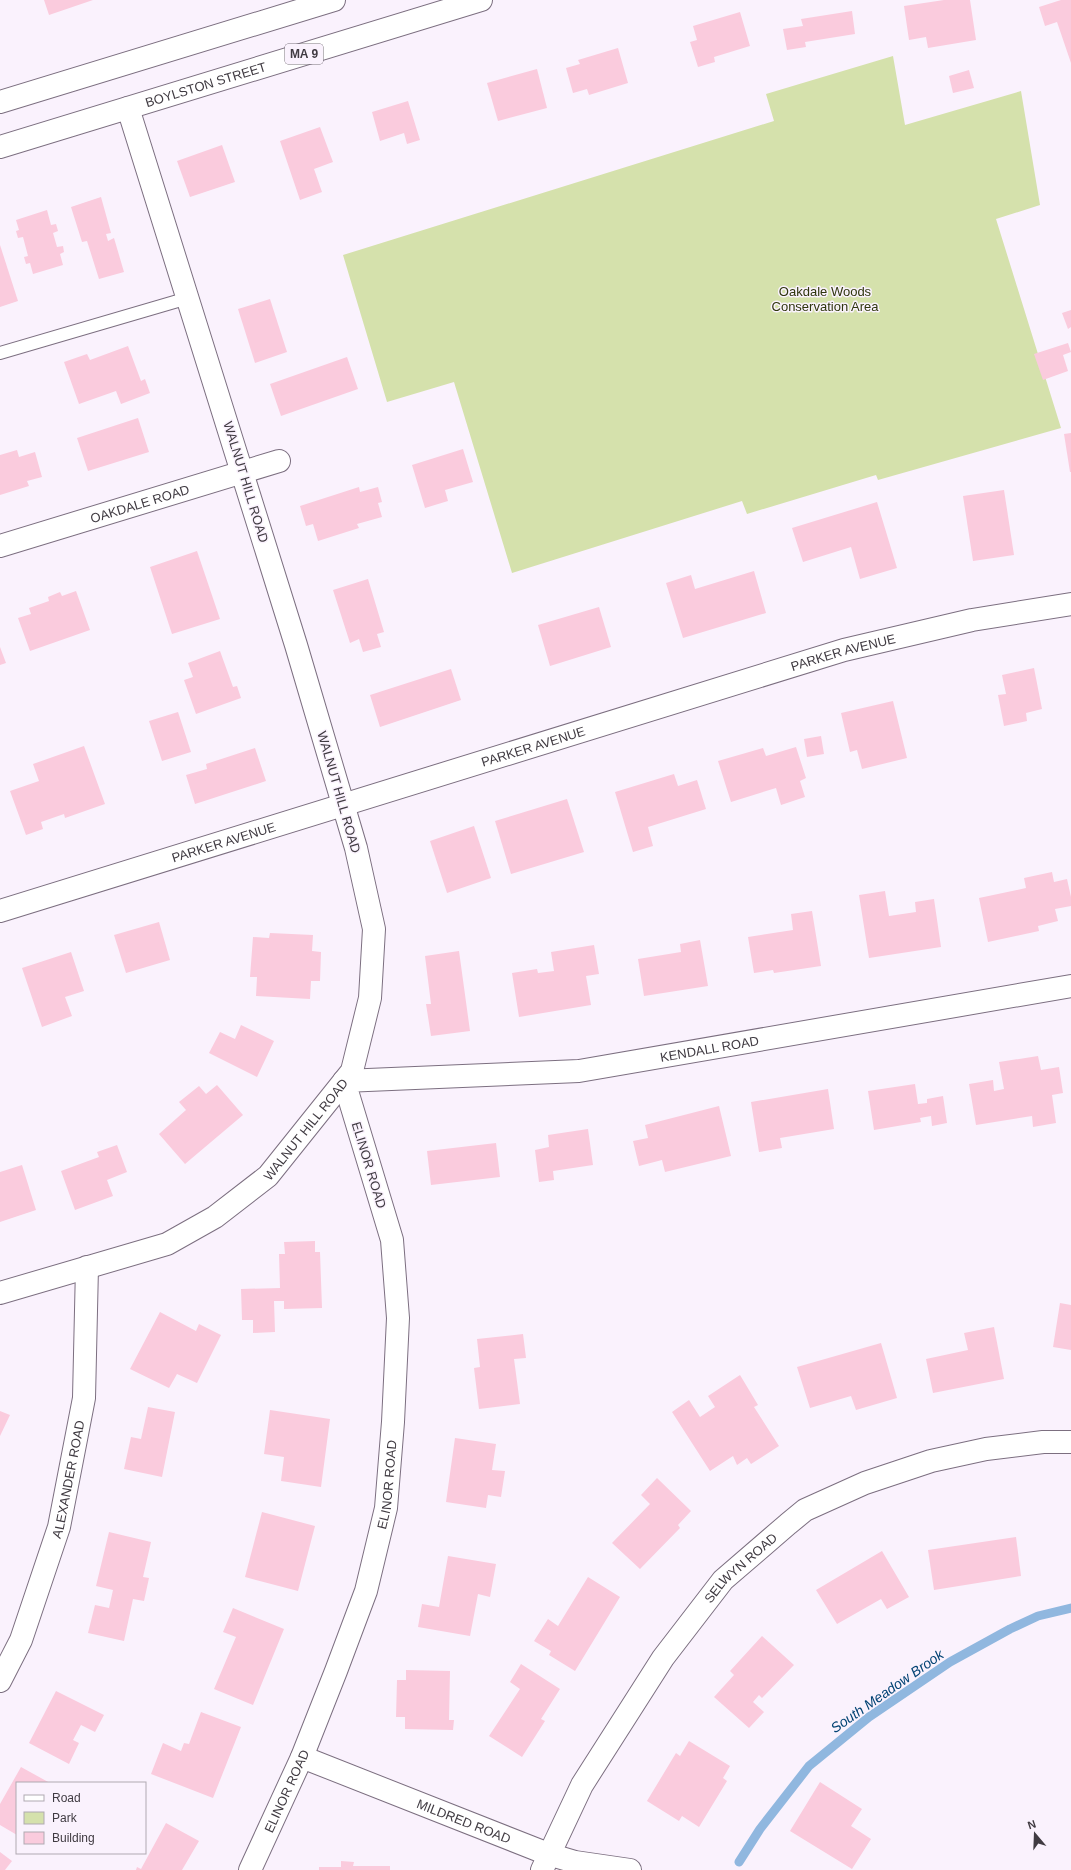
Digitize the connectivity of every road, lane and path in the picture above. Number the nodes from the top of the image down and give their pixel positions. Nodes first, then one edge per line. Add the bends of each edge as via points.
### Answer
1 (334, 0) edge
2 (481, 0) edge
3 (0, 102) edge
4 (128, 108) junction
5 (0, 147) edge
6 (188, 298) junction
7 (0, 353) edge
8 (279, 461) dead end
9 (242, 472) junction
10 (0, 546) edge
11 (1071, 604) edge
12 (344, 805) junction
13 (0, 911) edge
14 (1071, 986) edge
15 (344, 1081) junction
16 (87, 1267) junction
17 (0, 1293) edge
18 (1071, 1442) edge
19 (0, 1681) edge
20 (302, 1757) junction
21 (545, 1862) edge
22 (250, 1870) edge
23 (630, 1870) edge

1 - 3 main road
2 - 4 main road, BOYLSTON STREET / MA 9
4 - 5 main road, BOYLSTON STREET / MA 9
4 - 6 main road, WALNUT HILL ROAD
6 - 7 lane
6 - 9 main road, WALNUT HILL ROAD
8 - 9 main road, OAKDALE ROAD
9 - 10 main road, OAKDALE ROAD
9 - 12 main road, WALNUT HILL ROAD
11 - 12 main road, PARKER AVENUE via 972,620 844,650
12 - 13 main road, PARKER AVENUE
12 - 15 main road, WALNUT HILL ROAD via 374,929 370,998 352,1071
14 - 15 main road, KENDALL ROAD via 579,1071
15 - 16 main road, WALNUT HILL ROAD via 268,1176 215,1217 167,1244
15 - 20 main road, ELINOR ROAD via 392,1240 398,1318 393,1422 386,1508 366,1591
16 - 17 main road, WALNUT HILL ROAD
16 - 19 main road, ALEXANDER ROAD via 84,1398 59,1528 21,1640
18 - 21 main road, SELWYN ROAD via 1042,1442 986,1449 931,1460 865,1483 805,1510 723,1580 663,1658 582,1785
20 - 21 main road, MILDRED ROAD
20 - 22 main road, ELINOR ROAD
21 - 23 main road, MILDRED ROAD via 575,1862

